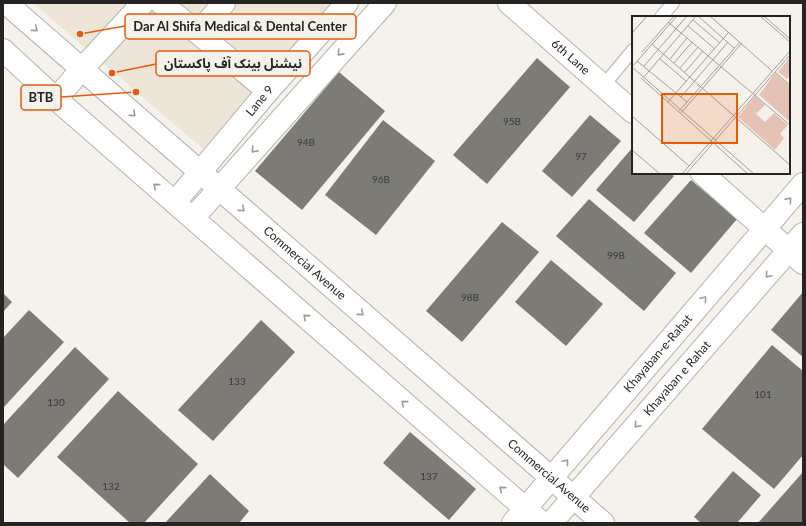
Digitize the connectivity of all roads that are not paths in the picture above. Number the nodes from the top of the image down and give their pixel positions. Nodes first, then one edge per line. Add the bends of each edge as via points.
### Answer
1 (6, 3) edge
2 (143, 3) edge
3 (161, 3) edge
4 (224, 3) edge
5 (347, 3) edge
6 (385, 3) edge
7 (509, 3) edge
8 (673, 3) edge
9 (662, 16) edge
10 (198, 33) junction
11 (3, 50) edge
12 (632, 51) edge
13 (82, 69) junction
14 (603, 86) junction
15 (268, 91) junction
16 (56, 99) junction
17 (632, 111) edge
18 (199, 172) junction
19 (703, 174) edge
20 (803, 184) edge
21 (219, 189) junction
22 (175, 202) junction
23 (193, 218) junction
24 (764, 228) junction
25 (803, 234) edge
26 (796, 257) edge
27 (552, 478) junction
28 (574, 498) junction
29 (519, 516) edge
30 (542, 523) edge
31 (551, 523) edge
32 (603, 523) edge

1 -> 13 street, Commercial Avenue
2 - 13 street
3 - 10 street
4 - 10 street
5 - 15 street, Lane 9
6 -> 21 street
7 - 14 street, 6th Lane
8 - 9 lane
10 - 15 street
11 - 16 street
12 - 14 lane
13 - 16 street
13 -> 18 street, Commercial Avenue
14 - 17 street, 6th Lane
15 - 18 street, Lane 9
22 -> 16 street
18 - 21 street, Commercial Avenue
18 - 22 street, Lane 9
19 - 24 street
24 -> 20 street, Khayaban-e-Rahat
21 - 23 street
21 -> 27 street, Commercial Avenue
22 - 23 street
29 -> 23 street
24 - 26 street
27 -> 24 street, Khayaban-e-Rahat
25 - 26 street, Khayaban e Rahat
26 -> 28 street, Khayaban e Rahat
27 - 28 street, Commercial Avenue
27 - 29 street, Khayaban-e-Rahat
28 - 31 street, Khayaban e Rahat
28 - 32 street, Commercial Avenue
29 - 30 street

